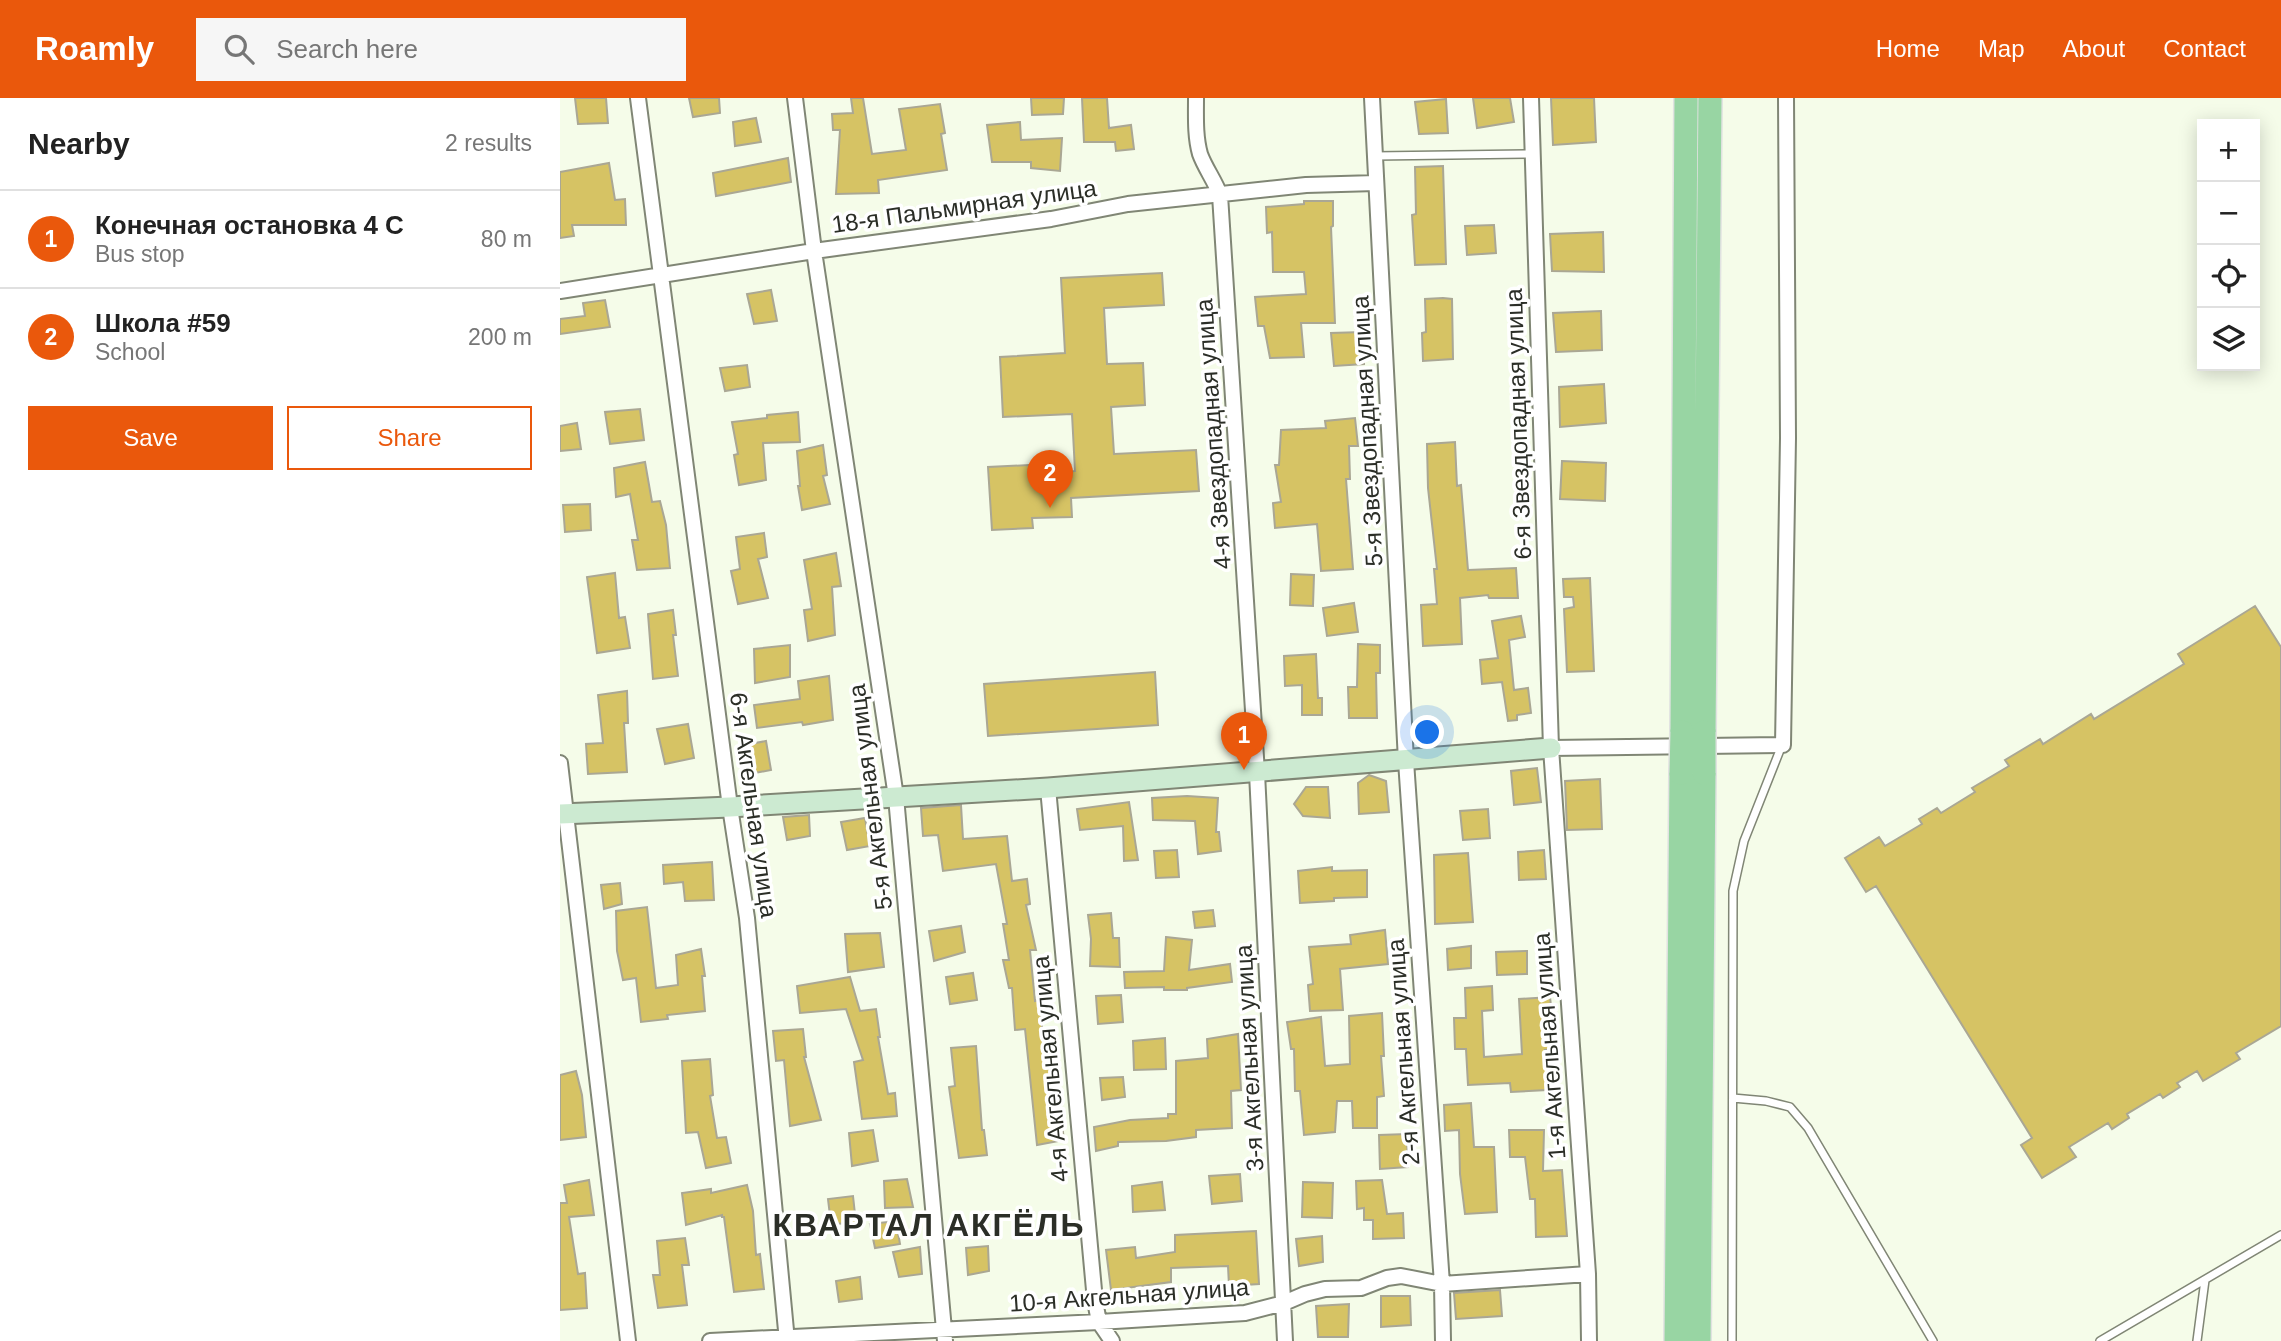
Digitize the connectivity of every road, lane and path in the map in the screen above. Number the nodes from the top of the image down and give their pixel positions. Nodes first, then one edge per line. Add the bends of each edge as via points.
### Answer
1 (638, 98) edge
2 (795, 98) edge
3 (1196, 98) edge
4 (1372, 98) edge
5 (1531, 98) edge
6 (1686, 98) edge
7 (1710, 98) edge
8 (1786, 98) edge
9 (1532, 154) junction
10 (1375, 156) junction
11 (1376, 183) junction
12 (1220, 195) junction
13 (814, 251) junction
14 (662, 276) junction
15 (560, 291) edge
16 (1693, 732) junction
17 (1783, 745) junction
18 (1550, 748) junction
19 (1406, 761) junction
20 (560, 763) edge
21 (1257, 772) junction
22 (1693, 773) junction
23 (1048, 788) junction
24 (896, 797) junction
25 (730, 807) junction
26 (563, 814) edge
27 (1733, 1098) junction
28 (2281, 1235) edge
29 (1588, 1274) junction
30 (2205, 1280) junction
31 (1441, 1284) junction
32 (1284, 1303) junction
33 (1099, 1322) junction
34 (945, 1335) edge
35 (787, 1339) edge
36 (628, 1341) edge
37 (710, 1341) edge
38 (1112, 1341) edge
39 (1285, 1341) edge
40 (1443, 1341) edge
41 (1589, 1341) edge
42 (1676, 1341) edge
43 (1699, 1341) edge
44 (1732, 1341) edge
45 (1933, 1341) edge
46 (2100, 1341) edge
47 (2197, 1341) edge

1 - 14 street, 6-я Акгельная улица
2 - 13 street, 5-я Акгельная улица
3 - 12 street, 4-я Звездопадная улица via 1200,155
4 - 10 street, 5-я Звездопадная улица
5 - 9 street, 6-я Звездопадная улица
6 - 16 main road
7 - 16 main road
8 - 17 street via 1788,438
9 - 10 lane
9 - 18 street, 6-я Звездопадная улица
10 - 11 street, 5-я Звездопадная улица
11 - 12 street, 18-я Пальмирная улица
11 - 19 street, 5-я Звездопадная улица
12 - 13 street, 18-я Пальмирная улица via 1128,204
12 - 21 street, 4-я Звездопадная улица
13 - 14 street, 18-я Пальмирная улица
13 - 24 street, 5-я Акгельная улица
14 - 15 street, 18-я Пальмирная улица
14 - 25 street, 6-я Акгельная улица
16 - 22 main road, bridge
17 - 18 street
17 - 27 lane via 1744,841 1733,891
18 - 19 street
18 - 29 street, 1-я Акгельная улица
19 - 21 street
19 - 31 street, 2-я Акгельная улица
20 - 26 street
21 - 23 street
21 - 32 street, 3-я Акгельная улица
22 - 42 main road
22 - 43 main road
23 - 24 street
23 - 33 street, 4-я Акгельная улица
24 - 25 street
24 - 34 street, 5-я Акгельная улица
25 - 26 street
25 - 35 street, 6-я Акгельная улица via 747,918
26 - 36 street
27 - 44 lane
27 - 45 lane via 1790,1107 1808,1128
28 - 30 lane
29 - 31 street, 10-я Акгельная улица
29 - 41 street, 1-я Акгельная улица
30 - 46 lane
30 - 47 lane
31 - 32 street, 10-я Акгельная улица via 1401,1276 1361,1288 1315,1291
31 - 40 street, 2-я Акгельная улица
32 - 33 street, 10-я Акгельная улица via 1245,1313
32 - 39 street, 3-я Акгельная улица
33 - 34 street, 10-я Акгельная улица
33 - 38 street, 4-я Акгельная улица
34 - 35 street, 10-я Акгельная улица
35 - 37 street, 10-я Акгельная улица

